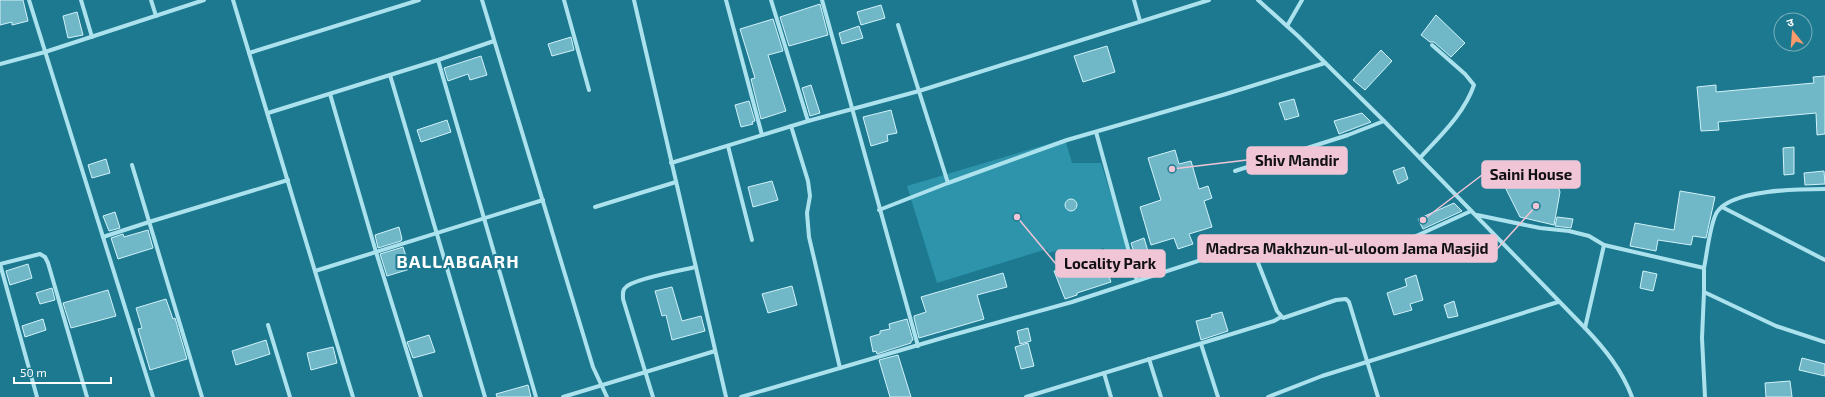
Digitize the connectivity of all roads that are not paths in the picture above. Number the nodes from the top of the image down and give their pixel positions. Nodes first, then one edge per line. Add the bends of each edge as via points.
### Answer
1 (29, 0) edge
2 (81, 0) edge
3 (151, 0) edge
4 (204, 0) edge
5 (234, 0) edge
6 (419, 0) edge
7 (482, 0) edge
8 (564, 0) edge
9 (634, 0) edge
10 (726, 0) edge
11 (771, 0) edge
12 (822, 0) edge
13 (1134, 0) edge
14 (1209, 0) edge
15 (1258, 0) edge
16 (1302, 0) edge
17 (198, 1) edge
18 (156, 16) junction
19 (1140, 21) junction
20 (898, 25) dead end
21 (1287, 26) junction
22 (92, 37) junction
23 (494, 41) junction
24 (1432, 45) dead end
25 (45, 52) junction
26 (249, 53) junction
27 (438, 60) junction
28 (1325, 63) junction
29 (0, 64) edge
30 (390, 75) junction
31 (589, 90) dead end
32 (919, 91) junction
33 (330, 94) junction
34 (853, 109) junction
35 (268, 113) junction
36 (808, 121) junction
37 (1384, 121) junction
38 (792, 126) junction
39 (1096, 132) junction
40 (762, 135) junction
41 (728, 146) junction
42 (1420, 158) junction
43 (671, 163) junction
44 (132, 165) dead end
45 (1235, 170) dead end
46 (288, 180) junction
47 (676, 182) junction
48 (948, 183) junction
49 (1825, 188) edge
50 (543, 200) junction
51 (595, 207) dead end
52 (1722, 207) junction
53 (879, 210) junction
54 (1471, 211) junction
55 (1476, 215) junction
56 (483, 219) junction
57 (149, 222) junction
58 (437, 234) junction
59 (103, 237) junction
60 (1414, 237) dead end
61 (752, 240) dead end
62 (1604, 245) junction
63 (376, 252) junction
64 (1825, 260) edge
65 (0, 264) edge
66 (696, 267) junction
67 (1704, 268) junction
68 (315, 272) junction
69 (1137, 281) junction
70 (1704, 292) junction
71 (1558, 302) junction
72 (1281, 316) junction
73 (268, 325) dead end
74 (1585, 328) junction
75 (1825, 342) edge
76 (1201, 344) junction
77 (918, 346) junction
78 (715, 351) junction
79 (1149, 359) junction
80 (1367, 363) junction
81 (840, 368) junction
82 (645, 372) junction
83 (1104, 373) junction
84 (602, 385) junction
85 (1046, 391) junction
86 (37, 397) edge
87 (87, 397) edge
88 (154, 397) edge
89 (202, 397) edge
90 (290, 397) edge
91 (353, 397) edge
92 (421, 397) edge
93 (485, 397) edge
94 (536, 397) edge
95 (563, 397) edge
96 (607, 397) edge
97 (653, 397) edge
98 (726, 397) edge
99 (741, 397) edge
100 (1026, 397) edge
101 (1047, 397) edge
102 (1111, 397) edge
103 (1161, 397) edge
104 (1218, 397) edge
105 (1268, 397) edge
106 (1378, 397) edge
107 (1632, 397) edge
108 (1705, 397) edge

1 - 25 street
2 - 22 street
3 - 18 street
4 - 17 street
5 - 26 street
6 - 26 street
7 - 23 street
8 - 31 street
9 - 43 street
10 - 40 street
11 - 36 street
12 - 34 street
13 - 19 street
14 - 19 street
15 - 21 street
16 - 21 street
17 - 18 street
18 - 22 street
19 - 32 street
20 - 32 street
21 - 28 street
22 - 25 street
23 - 27 street
23 - 50 street
24 - 42 street via 1474,85 1463,108
25 - 29 street
25 - 59 street
26 - 35 street
27 - 30 street
27 - 56 street
28 - 37 street
28 - 39 street
30 - 33 street
30 - 58 street
32 - 34 street
32 - 48 street
33 - 35 street
33 - 63 street
34 - 36 street
34 - 53 street
35 - 46 street
36 - 38 street
37 - 42 street
37 - 45 street via 1348,136
38 - 40 street
38 - 81 street via 808,181 809,237
39 - 48 street via 1045,147
39 - 69 street
40 - 41 street
41 - 43 street
41 - 61 street
42 - 54 street
43 - 47 street
44 - 57 street
46 - 57 street
46 - 68 street
47 - 51 street
47 - 66 street
48 - 53 street
49 - 52 street via 1777,190 1737,199
50 - 56 street
50 - 84 street via 593,367
52 - 64 street
52 - 67 street via 1714,218
53 - 77 street
54 - 55 street
54 - 60 street
55 - 62 street via 1569,231 1589,236
55 - 71 street
56 - 58 street
56 - 94 street
57 - 59 street
57 - 89 street
58 - 63 street
58 - 93 street
59 - 88 street
62 - 67 street
62 - 74 street
63 - 68 street
63 - 92 street
65 - 86 street
65 - 87 street via 40,254 45,257
66 - 78 street
66 - 82 street via 638,281 626,286 623,292
67 - 70 street
68 - 91 street
69 - 72 street via 1246,247 1255,255
69 - 77 street
70 - 75 street via 1776,326
70 - 108 street via 1702,338
71 - 74 street
71 - 80 street
72 - 76 street
72 - 80 street via 1287,317 1346,299 1351,306
73 - 90 street
74 - 107 street via 1608,353 1624,377
76 - 79 street
76 - 104 street
77 - 81 street
78 - 82 street
78 - 98 street
79 - 83 street
79 - 103 street
80 - 105 street via 1316,378
80 - 106 street
81 - 99 street
82 - 84 street
82 - 97 street
83 - 85 street
83 - 102 street
84 - 95 street
84 - 96 street
85 - 100 street
85 - 101 street

